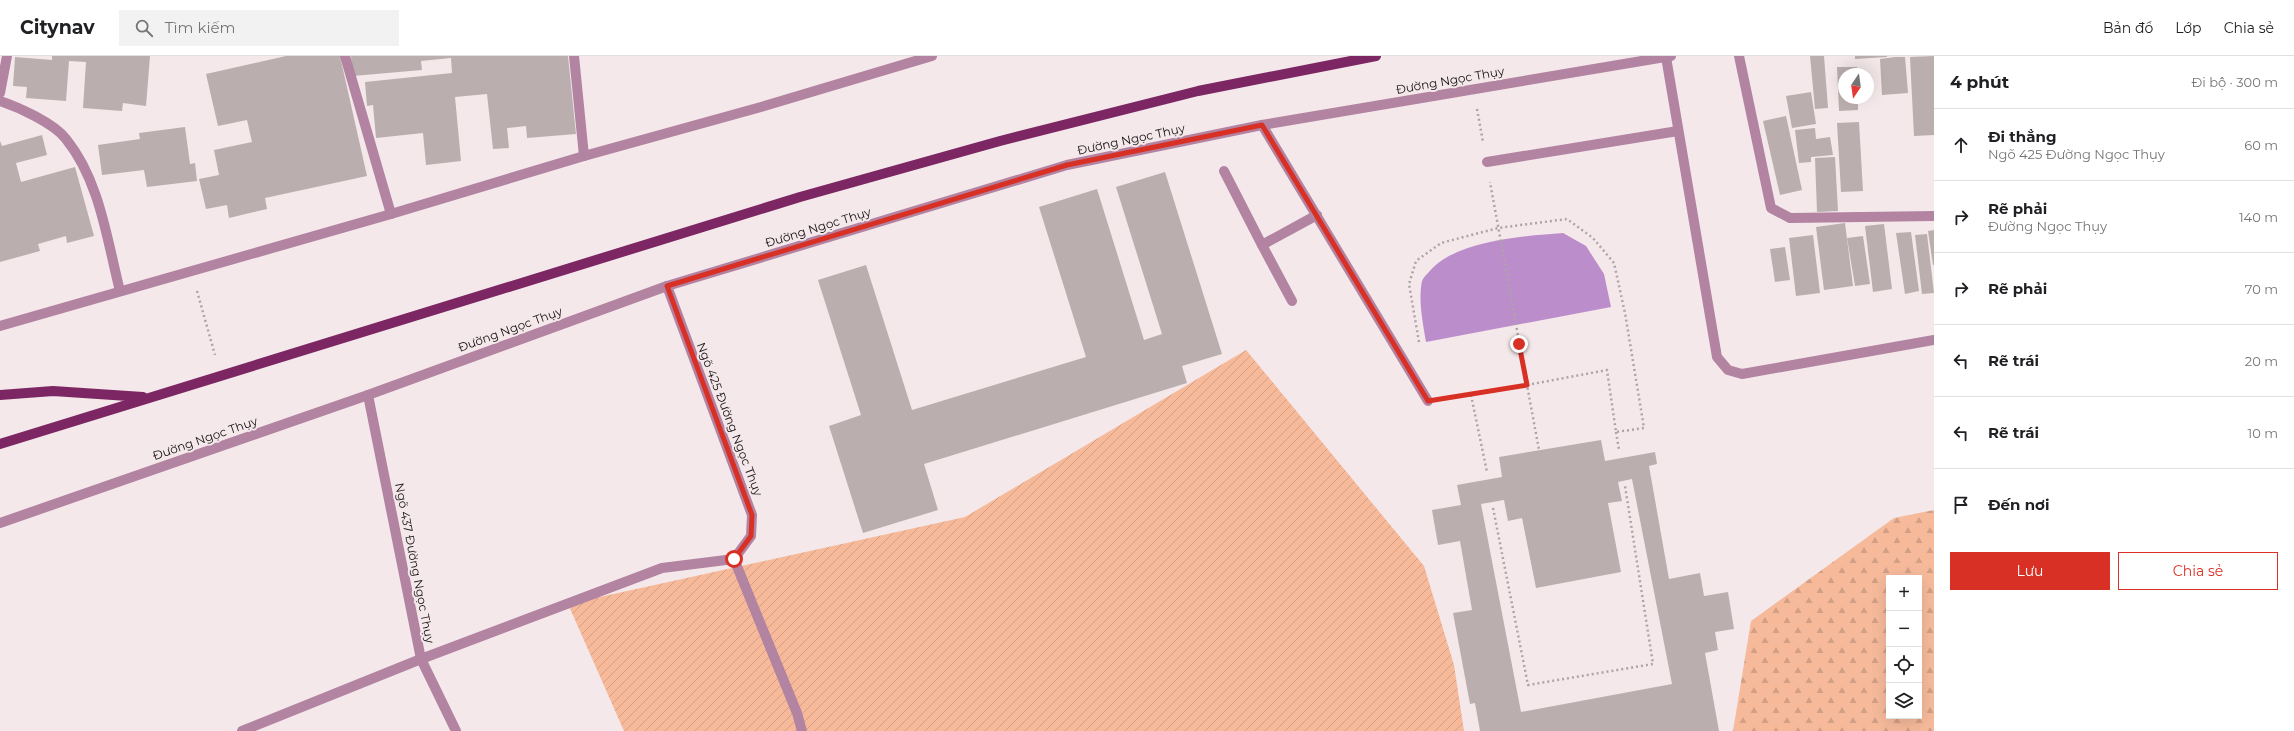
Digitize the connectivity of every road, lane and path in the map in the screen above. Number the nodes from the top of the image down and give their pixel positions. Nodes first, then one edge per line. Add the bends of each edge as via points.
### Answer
1 (7, 56) edge
2 (345, 56) edge
3 (574, 56) edge
4 (932, 56) edge
5 (1376, 56) edge
6 (1668, 56) edge
7 (1739, 56) edge
8 (1474, 89) junction
9 (0, 93) edge
10 (0, 101) edge
11 (1262, 125) junction
12 (1678, 131) junction
13 (584, 156) junction
14 (1487, 162) junction
15 (1224, 171) dead end
16 (391, 214) junction
17 (1317, 215) junction
18 (1934, 216) edge
19 (1498, 228) junction
20 (1262, 245) junction
21 (191, 271) junction
22 (667, 286) junction
23 (120, 291) junction
24 (1292, 301) dead end
25 (0, 326) edge
26 (1934, 340) edge
27 (1419, 346) dead end
28 (221, 376) junction
29 (1527, 385) junction
30 (0, 395) edge
31 (368, 395) junction
32 (1471, 395) junction
33 (149, 398) junction
34 (1428, 401) joint
35 (1616, 432) junction
36 (0, 444) edge
37 (1539, 450) dead end
38 (1619, 450) dead end
39 (1487, 472) dead end
40 (1625, 486) dead end
41 (1493, 508) dead end
42 (0, 523) edge
43 (734, 559) junction
44 (421, 659) junction
45 (242, 731) edge
46 (456, 731) edge
47 (802, 731) edge

1 - 9 street
2 - 16 street
3 - 13 street
4 - 13 street
5 - 28 main road via 1198,91 992,143 800,197
6 - 8 street, Đường Ngọc Thụy
6 - 12 street
7 - 18 street via 1771,208 1790,218
8 - 11 street, Đường Ngọc Thụy
8 - 14 path
10 - 23 street via 17,106 66,138 91,180
11 - 17 street
11 - 22 street, Đường Ngọc Thụy via 1067,165
12 - 14 street
12 - 26 street via 1717,357 1728,370 1742,374
13 - 16 street
14 - 19 path
15 - 20 street
16 - 21 street
17 - 20 street
17 - 34 street
19 - 27 path via 1441,243 1416,261 1409,284
19 - 29 path
19 - 35 path via 1567,219 1593,238 1614,263 1644,428
20 - 24 street
21 - 23 street
21 - 28 path
22 - 31 street, Đường Ngọc Thụy
22 - 43 street, Ngõ 425 Đường Ngọc Thụy via 752,515 751,536
23 - 25 street
28 - 33 main road
29 - 32 path
29 - 35 path via 1607,370
29 - 37 path
30 - 33 main road via 53,392
31 - 42 street, Đường Ngọc Thụy
31 - 44 street, Ngõ 437 Đường Ngọc Thụy
32 - 34 path
32 - 39 path
33 - 36 main road
35 - 38 path
40 - 41 path via 1653,664 1528,685
43 - 44 street via 662,568
43 - 47 street
44 - 45 street
44 - 46 street, Ngõ 437 Đường Ngọc Thụy

